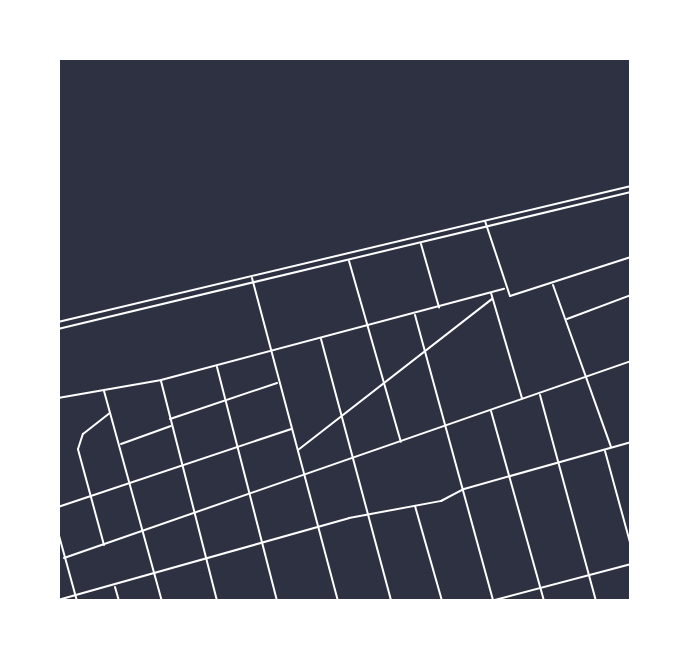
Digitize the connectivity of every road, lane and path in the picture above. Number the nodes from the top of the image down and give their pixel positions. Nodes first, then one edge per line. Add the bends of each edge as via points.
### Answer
1 (631, 186) edge
2 (631, 192) edge
3 (484, 220) junction
4 (486, 226) junction
5 (421, 242) junction
6 (631, 257) edge
7 (349, 260) junction
8 (252, 277) junction
9 (252, 283) junction
10 (553, 284) junction
11 (203, 289) junction
12 (504, 289) junction
13 (491, 292) junction
14 (205, 294) junction
15 (631, 295) edge
16 (492, 299) junction
17 (127, 306) junction
18 (439, 308) junction
19 (128, 312) junction
20 (415, 314) junction
21 (566, 319) junction
22 (58, 322) edge
23 (368, 327) junction
24 (58, 329) edge
25 (321, 338) junction
26 (270, 352) junction
27 (425, 352) junction
28 (631, 361) edge
29 (217, 365) junction
30 (586, 377) junction
31 (161, 380) junction
32 (278, 382) junction
33 (384, 383) junction
34 (104, 391) junction
35 (540, 394) junction
36 (58, 398) edge
37 (523, 399) junction
38 (225, 400) junction
39 (491, 411) junction
40 (110, 412) junction
41 (342, 415) junction
42 (170, 419) junction
43 (172, 426) junction
44 (446, 428) junction
45 (291, 429) junction
46 (401, 442) junction
47 (631, 442) edge
48 (119, 444) junction
49 (238, 447) junction
50 (611, 447) junction
51 (298, 450) junction
52 (604, 450) junction
53 (353, 460) junction
54 (558, 464) junction
55 (182, 466) junction
56 (304, 477) junction
57 (509, 477) junction
58 (131, 484) junction
59 (464, 489) junction
60 (251, 495) junction
61 (92, 497) junction
62 (415, 505) junction
63 (58, 507) edge
64 (194, 514) junction
65 (367, 514) junction
66 (319, 527) junction
67 (58, 532) edge
68 (142, 532) junction
69 (263, 543) junction
70 (104, 545) junction
71 (631, 546) edge
72 (64, 558) junction
73 (205, 558) junction
74 (631, 564) edge
75 (154, 573) junction
76 (589, 574) junction
77 (115, 586) junction
78 (540, 587) junction
79 (77, 599) edge
80 (58, 600) edge
81 (631, 600) edge
82 (119, 601) edge
83 (162, 601) edge
84 (217, 601) edge
85 (277, 601) edge
86 (338, 601) edge
87 (391, 601) edge
88 (442, 601) edge
89 (492, 601) edge
90 (544, 601) edge
91 (596, 601) edge
92 (626, 601) edge

1 - 3 street
2 - 4 street
3 - 4 street
3 - 8 street
4 - 5 street
4 - 12 street
5 - 7 street
5 - 18 street
6 - 10 street
7 - 9 street
7 - 23 street
8 - 9 street
8 - 11 street
9 - 14 street
9 - 26 street
10 - 12 street via 514,296
10 - 21 street
11 - 14 street
11 - 17 street
12 - 13 street
13 - 16 street
13 - 18 street
14 - 19 street
15 - 21 street
16 - 27 street
16 - 37 street
17 - 19 street
17 - 22 street
18 - 20 street
19 - 24 street
20 - 23 street
20 - 27 street
21 - 30 street
23 - 25 street
23 - 33 street
25 - 26 street
25 - 41 street
26 - 29 street
26 - 32 street
27 - 33 street
27 - 44 street
28 - 30 street
29 - 31 street
29 - 38 street
30 - 35 street
30 - 50 street
31 - 34 street
31 - 42 street
32 - 38 street
32 - 45 street
33 - 41 street
33 - 46 street
34 - 36 street
34 - 40 street
35 - 37 street
35 - 54 street
37 - 39 street
38 - 42 street
38 - 49 street
39 - 44 street
39 - 57 street
40 - 48 street
40 - 61 street via 79,442
41 - 51 street
41 - 53 street
42 - 43 street
43 - 48 street
43 - 55 street
44 - 46 street
44 - 59 street
45 - 49 street
45 - 51 street
46 - 53 street
47 - 50 street
48 - 58 street
49 - 55 street
49 - 60 street
50 - 52 street
51 - 56 street
52 - 54 street
52 - 71 street
53 - 56 street
53 - 65 street
54 - 57 street
54 - 76 street
55 - 58 street
55 - 64 street
56 - 60 street
56 - 66 street
57 - 59 street
57 - 78 street
58 - 61 street
58 - 68 street
59 - 62 street via 441,501
59 - 89 street
60 - 64 street
60 - 69 street
61 - 63 street
61 - 70 street
62 - 65 street
62 - 88 street
64 - 68 street
64 - 73 street
65 - 66 street
65 - 87 street
66 - 69 street
66 - 86 street
67 - 72 street
68 - 70 street
68 - 75 street
69 - 73 street
69 - 85 street
70 - 72 street
72 - 79 street
73 - 75 street
73 - 84 street
74 - 76 street
75 - 77 street
75 - 83 street
76 - 78 street
76 - 91 street
77 - 79 street
77 - 82 street
78 - 89 street
78 - 90 street
79 - 80 street
81 - 92 street

